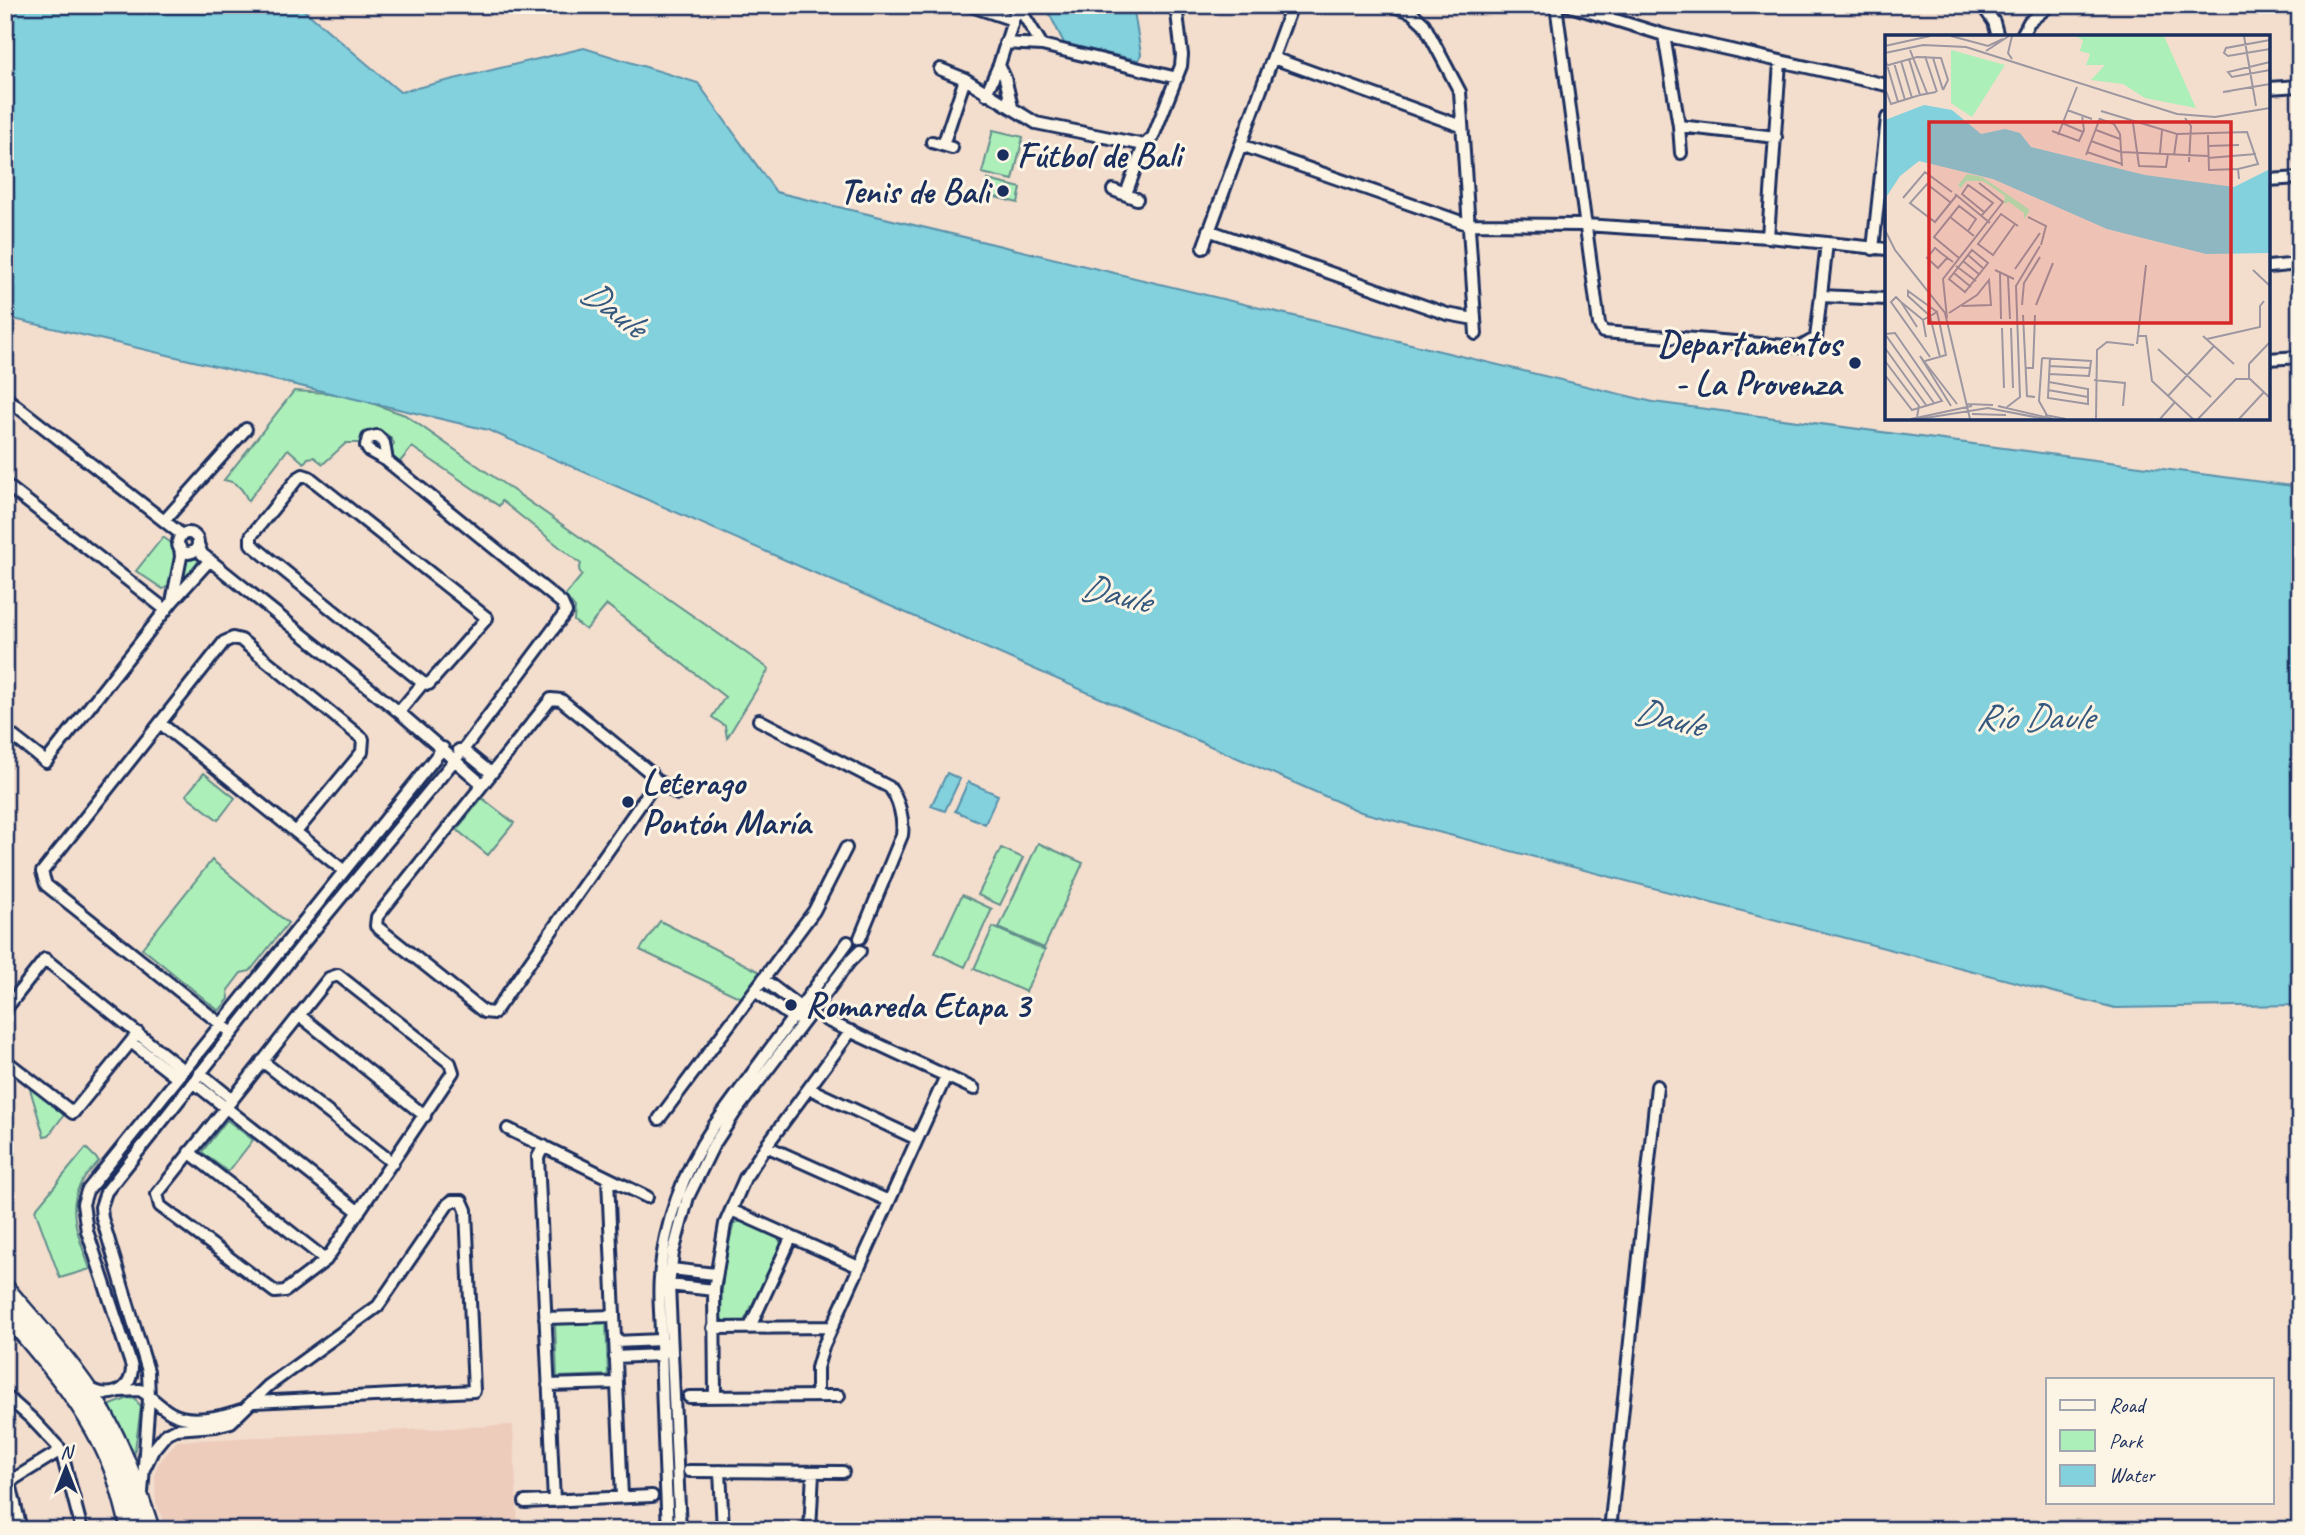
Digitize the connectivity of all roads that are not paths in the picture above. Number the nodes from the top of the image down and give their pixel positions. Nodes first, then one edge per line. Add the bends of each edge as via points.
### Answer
1 (968, 5) edge
2 (1176, 5) edge
3 (1292, 5) edge
4 (1390, 5) edge
5 (1556, 5) edge
6 (1567, 5) edge
7 (1982, 5) edge
8 (2050, 5) edge
9 (1018, 6) edge
10 (1412, 9) edge
11 (1013, 20) junction
12 (1664, 35) junction
13 (1997, 35) edge
14 (2022, 35) edge
15 (1004, 43) junction
16 (1042, 45) junction
17 (1273, 58) junction
18 (1780, 62) junction
19 (999, 65) junction
20 (940, 69) dead end
21 (1177, 78) junction
22 (965, 79) junction
23 (1885, 85) edge
24 (2300, 86) edge
25 (2270, 88) edge
26 (986, 94) junction
27 (1012, 107) junction
28 (1461, 126) junction
29 (1679, 126) junction
30 (1776, 137) junction
31 (1885, 137) edge
32 (942, 145) dead end
33 (1144, 145) junction
34 (1241, 145) junction
35 (1681, 153) dead end
36 (2300, 178) edge
37 (2270, 180) edge
38 (1113, 190) dead end
39 (1126, 194) junction
40 (1137, 199) dead end
41 (1467, 224) junction
42 (1585, 225) junction
43 (1208, 230) junction
44 (1768, 237) junction
45 (1826, 243) junction
46 (1203, 248) dead end
47 (1873, 248) junction
48 (1885, 249) edge
49 (2300, 264) edge
50 (2270, 268) edge
51 (1821, 296) junction
52 (1885, 299) edge
53 (1474, 319) junction
54 (1476, 334) dead end
55 (2300, 357) edge
56 (2270, 359) edge
57 (5, 397) edge
58 (246, 429) dead end
59 (387, 461) dead end
60 (5, 484) edge
61 (164, 521) junction
62 (190, 545) junction
63 (169, 606) junction
64 (422, 683) junction
65 (399, 712) junction
66 (759, 720) dead end
67 (160, 723) junction
68 (5, 730) edge
69 (443, 748) junction
70 (459, 754) junction
71 (491, 773) junction
72 (655, 779) junction
73 (482, 784) junction
74 (678, 793) dead end
75 (296, 832) junction
76 (846, 848) dead end
77 (343, 870) junction
78 (860, 938) junction
79 (848, 942) junction
80 (860, 951) junction
81 (763, 979) junction
82 (755, 990) junction
83 (801, 1008) junction
84 (5, 1010) edge
85 (299, 1015) junction
86 (793, 1018) junction
87 (806, 1020) junction
88 (826, 1020) dead end
89 (221, 1023) junction
90 (851, 1031) junction
91 (233, 1033) junction
92 (134, 1037) junction
93 (5, 1060) edge
94 (262, 1061) junction
95 (180, 1074) junction
96 (946, 1076) junction
97 (196, 1077) junction
98 (1657, 1086) dead end
99 (810, 1089) junction
100 (974, 1089) dead end
101 (229, 1103) junction
102 (425, 1116) junction
103 (659, 1119) dead end
104 (508, 1129) dead end
105 (917, 1139) junction
106 (544, 1146) junction
107 (766, 1146) junction
108 (189, 1152) junction
109 (393, 1163) junction
110 (608, 1179) junction
111 (646, 1197) dead end
112 (889, 1202) junction
113 (731, 1210) junction
114 (359, 1212) junction
115 (792, 1238) junction
116 (108, 1240) junction
117 (92, 1247) junction
118 (326, 1260) junction
119 (859, 1267) junction
120 (671, 1269) junction
121 (715, 1274) junction
122 (660, 1275) junction
123 (669, 1285) junction
124 (5, 1289) edge
125 (714, 1290) junction
126 (5, 1311) edge
127 (614, 1316) junction
128 (545, 1318) junction
129 (750, 1327) junction
130 (832, 1327) junction
131 (713, 1328) junction
132 (615, 1342) junction
133 (666, 1343) junction
134 (660, 1355) junction
135 (615, 1357) junction
136 (617, 1382) junction
137 (548, 1385) junction
138 (85, 1386) junction
139 (120, 1391) junction
140 (5, 1395) edge
141 (817, 1396) junction
142 (839, 1396) dead end
143 (689, 1397) dead end
144 (715, 1397) junction
145 (149, 1398) junction
146 (250, 1405) junction
147 (61, 1450) junction
148 (689, 1471) dead end
149 (720, 1471) junction
150 (813, 1472) junction
151 (843, 1472) dead end
152 (142, 1473) junction
153 (6, 1481) edge
154 (652, 1496) dead end
155 (622, 1497) junction
156 (554, 1501) junction
157 (525, 1502) dead end
158 (143, 1529) edge
159 (21, 1530) edge
160 (82, 1530) edge
161 (668, 1530) edge
162 (680, 1530) edge
163 (723, 1530) edge
164 (810, 1530) edge
165 (1610, 1530) edge

1 - 11 street
2 - 21 street via 1182,55
3 - 17 street
4 - 10 street
5 - 42 street
6 - 12 street
7 - 13 street
8 - 14 street via 2029,22
9 - 11 street
9 - 16 street
10 - 28 street via 1460,92
11 - 15 street
12 - 18 street
12 - 29 street
15 - 16 street
15 - 19 street
16 - 21 street
17 - 28 street
17 - 34 street
18 - 23 street
18 - 30 street
19 - 26 street
19 - 27 street
20 - 22 street
21 - 33 street via 1153,137
22 - 26 street
22 - 32 street
24 - 25 street
26 - 27 street
27 - 33 street via 1045,127
28 - 41 street
29 - 30 street
29 - 35 street
30 - 44 street
31 - 47 street
33 - 39 street
34 - 41 street
34 - 43 street
36 - 37 street
38 - 39 street
39 - 40 street
41 - 42 street
41 - 53 street
42 - 44 street
42 - 51 street via 1603,332 1801,347 1816,338
43 - 46 street
43 - 53 street via 1447,314
44 - 45 street
45 - 47 street
45 - 51 street
47 - 48 street
49 - 50 street
51 - 52 street
53 - 54 street
55 - 56 street
57 - 61 street
58 - 61 street
59 - 70 street via 566,608
60 - 63 street
61 - 62 street
62 - 63 street
62 - 63 street via 181,557
62 - 65 street
63 - 68 street via 46,762
64 - 64 street via 432,682 487,618 301,475 251,536 251,544
64 - 65 street
65 - 69 street
66 - 78 street via 890,787 895,794 902,835
67 - 75 street
67 - 75 street via 224,642 233,638 361,736 362,752
67 - 89 street via 44,868 42,877 46,885
69 - 70 street
69 - 77 street
70 - 71 street
70 - 73 street
70 - 91 street
71 - 72 street via 554,698
71 - 73 street
72 - 73 street via 491,1014 374,923
72 - 74 street
75 - 77 street
76 - 81 street via 814,911
77 - 89 street
78 - 79 street
78 - 80 street
79 - 80 street via 851,951
79 - 83 street
80 - 87 street
81 - 82 street
81 - 83 street
82 - 86 street
82 - 103 street
83 - 86 street
83 - 87 street
84 - 92 street via 45,959
85 - 94 street
85 - 102 street
85 - 102 street via 329,978 338,975 450,1063 452,1076
86 - 87 street
86 - 122 street via 701,1144 677,1195
87 - 120 street via 713,1146 688,1197
88 - 90 street
89 - 91 street
89 - 95 street
90 - 96 street
90 - 99 street
91 - 97 street
92 - 93 street via 73,1113
92 - 95 street
94 - 101 street
94 - 109 street
95 - 117 street via 87,1191 83,1213
96 - 100 street
96 - 105 street
97 - 101 street
97 - 116 street via 106,1192 102,1207
98 - 165 street
99 - 105 street
99 - 107 street
101 - 108 street
101 - 114 street
102 - 109 street
104 - 106 street
105 - 112 street
106 - 110 street
106 - 128 street via 538,1157
107 - 112 street
107 - 113 street
108 - 118 street
108 - 118 street via 158,1191 160,1206 275,1292 285,1292
109 - 114 street
110 - 111 street
110 - 127 street
112 - 119 street
113 - 115 street
113 - 121 street
114 - 118 street
115 - 119 street
115 - 129 street
116 - 117 street
116 - 145 street via 148,1371
117 - 139 street via 131,1357 132,1375
119 - 130 street
120 - 121 street
120 - 122 street
120 - 123 street
121 - 125 street
122 - 123 street
122 - 133 street
123 - 125 street
123 - 133 street
124 - 138 main road
125 - 131 street
126 - 158 main road via 62,1379 92,1424
127 - 128 street
127 - 132 street
128 - 137 street
129 - 130 street
129 - 131 street
130 - 141 street via 817,1368
131 - 144 street
132 - 133 street
132 - 135 street
133 - 134 street
133 - 162 street
134 - 135 street
134 - 161 street
135 - 136 street
136 - 137 street
136 - 155 street
137 - 156 street
138 - 139 street via 100,1394
138 - 158 main road via 122,1453
139 - 145 street via 135,1389
140 - 147 street
141 - 142 street
141 - 144 street
143 - 144 street
145 - 146 street via 185,1418 216,1417
145 - 152 street
146 - 146 street via 474,1391 462,1201 448,1204 378,1306 268,1386
146 - 152 street via 226,1423 167,1433
147 - 153 street
147 - 160 street
148 - 149 street
149 - 150 street
149 - 163 street
150 - 151 street
150 - 164 street
152 - 158 street
153 - 159 street
154 - 155 street
155 - 156 street
156 - 157 street

